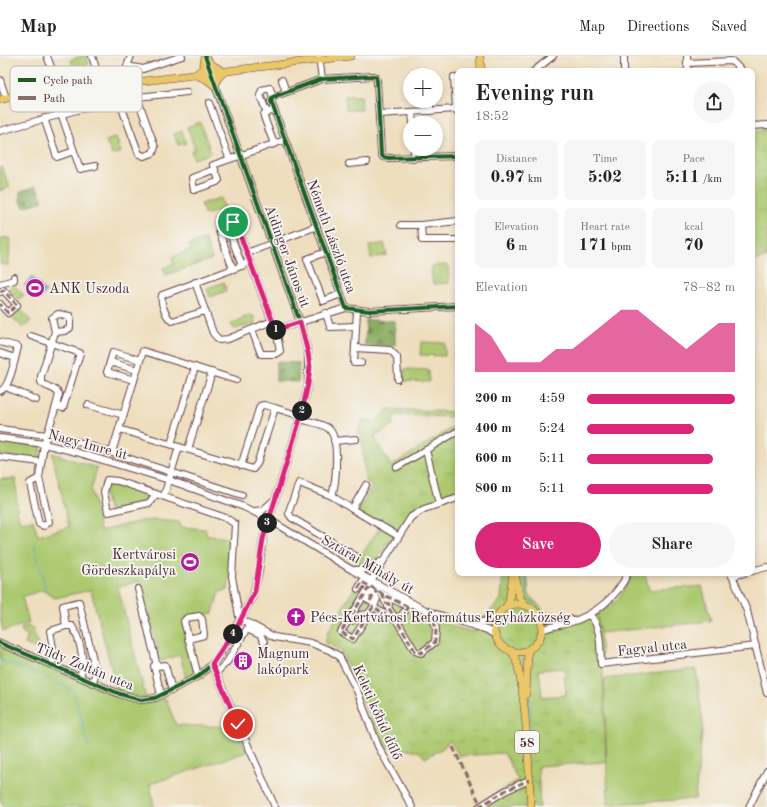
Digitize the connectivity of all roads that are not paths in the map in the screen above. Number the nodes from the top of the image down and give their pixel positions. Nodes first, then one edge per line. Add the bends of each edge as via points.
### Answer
1 (47, 56) edge
2 (92, 56) edge
3 (131, 56) edge
4 (182, 56) edge
5 (205, 56) edge
6 (351, 56) edge
7 (480, 56) edge
8 (553, 56) edge
9 (624, 56) edge
10 (320, 58) edge
11 (687, 59) edge
12 (51, 66) edge
13 (95, 66) edge
14 (127, 66) edge
15 (481, 68) edge
16 (538, 68) edge
17 (624, 68) edge
18 (739, 68) edge
19 (142, 69) edge
20 (224, 72) junction
21 (211, 73) junction
22 (193, 76) junction
23 (454, 76) dead end
24 (322, 79) junction
25 (0, 80) edge
26 (142, 80) edge
27 (282, 80) dead end
28 (215, 86) junction
29 (187, 92) dead end
30 (283, 93) junction
31 (455, 93) edge
32 (142, 97) edge
33 (273, 97) junction
34 (3, 99) edge
35 (209, 103) dead end
36 (274, 110) junction
37 (455, 110) edge
38 (430, 111) joint
39 (64, 112) joint
40 (123, 112) edge
41 (142, 112) edge
42 (412, 112) junction
43 (267, 113) junction
44 (379, 114) junction
45 (412, 116) edge
46 (44, 118) junction
47 (0, 131) edge
48 (285, 140) junction
49 (274, 144) junction
50 (74, 151) junction
51 (241, 156) junction
52 (455, 156) edge
53 (229, 158) junction
54 (414, 158) joint
55 (367, 162) dead end
56 (349, 164) dead end
57 (95, 166) dead end
58 (215, 169) junction
59 (455, 220) edge
60 (421, 224) junction
61 (401, 225) dead end
62 (317, 226) junction
63 (240, 234) junction
64 (455, 240) edge
65 (272, 244) junction
66 (326, 252) junction
67 (248, 254) junction
68 (249, 261) junction
69 (242, 266) junction
70 (233, 269) junction
71 (14, 277) dead end
72 (195, 282) junction
73 (0, 284) edge
74 (0, 292) edge
75 (342, 294) junction
76 (0, 304) edge
77 (455, 306) edge
78 (346, 308) junction
79 (205, 311) junction
80 (357, 311) junction
81 (326, 313) junction
82 (272, 321) junction
83 (300, 322) junction
84 (356, 326) junction
85 (252, 330) junction
86 (276, 330) junction
87 (55, 332) dead end
88 (31, 336) dead end
89 (0, 342) edge
90 (51, 344) junction
91 (355, 348) junction
92 (0, 354) edge
93 (15, 358) junction
94 (140, 360) junction
95 (110, 362) junction
96 (361, 363) dead end
97 (195, 367) junction
98 (137, 370) junction
99 (212, 372) junction
100 (398, 379) dead end
101 (134, 380) junction
102 (236, 380) dead end
103 (3, 389) edge
104 (36, 400) dead end
105 (88, 405) dead end
106 (56, 406) junction
107 (275, 408) junction
108 (124, 415) junction
109 (301, 418) junction
110 (0, 429) edge
111 (119, 429) junction
112 (455, 433) edge
113 (47, 435) junction
114 (0, 438) edge
115 (356, 439) dead end
116 (74, 441) dead end
117 (334, 441) junction
118 (44, 444) junction
119 (171, 444) junction
120 (179, 447) junction
121 (188, 449) junction
122 (426, 450) junction
123 (112, 452) junction
124 (0, 457) edge
125 (41, 462) junction
126 (241, 466) junction
127 (397, 467) dead end
128 (172, 471) junction
129 (39, 478) junction
130 (169, 480) junction
131 (366, 486) dead end
132 (156, 494) junction
133 (242, 495) dead end
134 (164, 496) junction
135 (332, 496) junction
136 (275, 498) junction
137 (455, 499) edge
138 (439, 504) junction
139 (352, 508) junction
140 (255, 511) junction
141 (268, 519) junction
142 (398, 536) junction
143 (357, 557) dead end
144 (384, 558) junction
145 (767, 567) edge
146 (352, 570) junction
147 (755, 570) edge
148 (513, 576) edge
149 (515, 576) edge
150 (626, 576) edge
151 (733, 576) edge
152 (371, 584) junction
153 (358, 588) dead end
154 (138, 589) dead end
155 (378, 592) junction
156 (363, 597) junction
157 (388, 604) junction
158 (374, 605) junction
159 (525, 605) junction
160 (357, 606) junction
161 (408, 607) junction
162 (506, 607) junction
163 (367, 615) junction
164 (589, 615) junction
165 (497, 616) junction
166 (359, 617) junction
167 (539, 618) junction
168 (580, 618) junction
169 (241, 621) junction
170 (397, 621) junction
171 (459, 621) junction
172 (348, 622) junction
173 (66, 626) junction
174 (360, 626) junction
175 (249, 627) junction
176 (541, 634) junction
177 (495, 635) junction
178 (188, 639) dead end
179 (264, 642) dead end
180 (0, 643) edge
181 (756, 646) junction
182 (530, 648) junction
183 (511, 651) junction
184 (52, 664) junction
185 (212, 664) junction
186 (157, 666) junction
187 (216, 673) junction
188 (80, 676) junction
189 (198, 676) junction
190 (93, 682) junction
191 (172, 690) junction
192 (767, 693) edge
193 (161, 695) junction
194 (525, 704) junction
195 (767, 771) edge
196 (766, 779) edge
197 (529, 780) junction
198 (275, 807) edge
199 (412, 807) edge
200 (479, 807) edge
201 (531, 807) edge
202 (750, 807) edge

1 - 12 street
2 - 13 street
3 - 14 street
4 - 19 street
5 - 20 main road via 211,64
5 - 21 street, Aidinger János út
5 - 22 main road via 203,68
6 - 10 main road
7 - 15 main road
8 - 16 street
9 - 17 street
10 - 20 main road
10 - 24 street
11 - 18 street via 732,61
20 - 21 main road
20 - 28 main road
21 - 22 main road
21 - 28 street, Aidinger János út
22 - 26 main road
22 - 28 main road via 206,79
23 - 31 street
24 - 30 street
24 - 44 street via 376,77
25 - 34 street
27 - 30 street
28 - 51 street, Aidinger János út
29 - 32 street
30 - 33 street
33 - 36 street, Németh László utca via 271,101
33 - 43 street via 270,88 262,90 260,94
35 - 53 street
36 - 43 street
36 - 48 street, Németh László utca
37 - 38 street
38 - 42 street
39 - 46 street
39 - 50 street
40 - 41 street via 139,154 144,156 153,153 155,147
42 - 44 street
42 - 45 street
43 - 49 street via 264,116
44 - 54 street via 381,154 389,158
46 - 47 street
46 - 50 street via 57,157
48 - 49 street
48 - 62 street, Németh László utca via 291,148
49 - 51 street
50 - 57 street via 80,169
51 - 53 street
51 - 65 street, Aidinger János út
52 - 54 street
53 - 58 street via 214,165
55 - 56 street
58 - 58 street via 192,178 194,190 217,182 219,180
59 - 60 street
60 - 61 street
60 - 64 street via 422,240
62 - 65 street, Aidinger János út
62 - 66 street, Németh László utca
63 - 67 street
63 - 69 street via 231,236
63 - 70 street via 233,222 219,228
65 - 67 street, Aidinger János út
65 - 83 street, Aidinger János út
66 - 75 street, Németh László utca
66 - 75 street, Aidinger János út via 307,259 310,267 323,301
67 - 68 street
68 - 69 street
68 - 82 street
69 - 70 street
70 - 72 street
71 - 73 street via 14,280
72 - 79 street
72 - 79 street via 164,294 161,299 168,318 172,321
74 - 76 street via 3,290 17,305 8,313
75 - 78 street, Németh László utca
77 - 80 street, Németh László utca
78 - 80 street, Németh László utca
78 - 81 street, Aidinger János út
79 - 85 street via 213,333 219,340
80 - 84 street
81 - 83 street, Aidinger János út
81 - 84 street, Aidinger János út via 330,327
82 - 85 street
82 - 86 street
83 - 86 street, Aidinger János út
83 - 109 street, Aidinger János út via 310,367
84 - 91 street
85 - 86 street via 261,354 278,353 280,345
87 - 90 street
88 - 90 street
89 - 93 street via 18,347
90 - 106 street via 41,382 57,390 59,398
90 - 106 street via 80,353 63,408
91 - 96 street via 354,363
91 - 100 street via 390,350 397,356
92 - 93 street
93 - 103 street
94 - 95 street via 113,352
94 - 97 street via 143,351
94 - 98 street
95 - 98 street
95 - 101 street via 107,372
97 - 99 street
97 - 119 street
98 - 101 street
99 - 102 street
99 - 121 street
101 - 108 street
103 - 104 street
105 - 108 street
106 - 113 street
107 - 109 street
107 - 126 street via 256,467 250,469
107 - 126 street via 260,406
108 - 111 street
109 - 117 street via 328,428
109 - 136 street, Aidinger János út
110 - 113 street, Nagy Imre út
111 - 119 street, Nagy Imre út
111 - 123 street
112 - 122 street
113 - 118 street
114 - 118 street, Nagy Imre út
115 - 117 street
116 - 123 street, Nagy Imre út
117 - 135 street via 336,480
118 - 125 street
118 - 130 street, Nagy Imre út
119 - 120 street, Nagy Imre út
120 - 121 street, Nagy Imre út
120 - 128 street
121 - 126 street, Nagy Imre út
122 - 127 street
122 - 138 street
123 - 128 street, Nagy Imre út
124 - 125 street
125 - 129 street
128 - 130 street
128 - 133 street, Nagy Imre út
129 - 129 street via 49,522 44,526 39,524 30,483
130 - 134 street
130 - 140 street, Nagy Imre út
131 - 139 street
132 - 132 street, Nagy Imre út via 111,480 107,480 104,492 108,512 149,503
132 - 134 street, Nagy Imre út
134 - 169 street, Nagy Imre út via 234,523 232,577
135 - 139 street
135 - 143 street via 323,489 299,483 289,514
136 - 140 street via 266,508
136 - 141 street, Aidinger János út
137 - 138 street
138 - 142 street via 411,517
139 - 142 street
140 - 141 street, Nagy Imre út
141 - 146 street, Sztárai Mihály út
141 - 169 street, Tildy Zoltán utca via 255,591
142 - 144 street
144 - 146 street via 370,569
144 - 152 street
145 - 147 street
146 - 152 street, Sztárai Mihály út
148 - 162 main road
149 - 159 main road via 519,596
150 - 164 street via 614,595
151 - 181 street via 747,611
152 - 153 street via 362,582
152 - 155 street
152 - 156 street
152 - 171 street, Sztárai Mihály út via 427,611
154 - 186 street
155 - 156 street
155 - 157 street
155 - 158 street
156 - 158 street
156 - 160 street
157 - 158 street
157 - 161 street via 400,603
157 - 170 street
158 - 163 street via 373,610
158 - 170 street
159 - 162 main road
159 - 167 main road via 534,610
160 - 166 street
160 - 172 street
161 - 170 street
161 - 170 street via 434,621 436,633 433,644 423,652 417,652
162 - 165 main road
163 - 166 street
163 - 174 street
164 - 168 street
164 - 181 street, Fagyal utca via 597,629 602,667
165 - 171 street, Sztárai Mihály út via 483,622
165 - 177 main road via 494,624
166 - 172 street
166 - 174 street
167 - 168 street
167 - 176 main road
168 - 176 street via 547,628
169 - 175 street, Keleti kőhíd dűlő
169 - 185 street, Tildy Zoltán utca
171 - 177 street, Sztárai Mihály út
172 - 174 street via 341,632 353,639
173 - 184 street, Tildy Zoltán utca via 50,631 54,652
173 - 188 street, Tildy Zoltán utca via 72,626 76,632 84,669
173 - 190 street, Tildy Zoltán utca via 63,606 79,602 96,672
175 - 179 street
175 - 187 street via 223,667
175 - 199 street, Keleti kőhíd dűlő via 274,637 311,643 339,656 358,693 378,746
176 - 182 main road, 58 via 536,644
177 - 183 main road, 58 via 501,645
178 - 189 street
180 - 184 street, Tildy Zoltán utca
181 - 192 street
182 - 183 main road via 521,652
182 - 194 main road, 58
183 - 194 main road, 58 via 517,658
184 - 188 street, Tildy Zoltán utca
185 - 187 street
185 - 189 street, Tildy Zoltán utca
186 - 191 street via 165,665
186 - 193 street via 154,666
187 - 198 street
188 - 190 street, Tildy Zoltán utca
189 - 191 street, Tildy Zoltán utca
190 - 193 street, Tildy Zoltán utca via 134,698 146,700
191 - 193 street, Tildy Zoltán utca
194 - 197 main road, 58
195 - 196 street
196 - 202 street
197 - 200 street via 505,790
197 - 201 main road, 58

